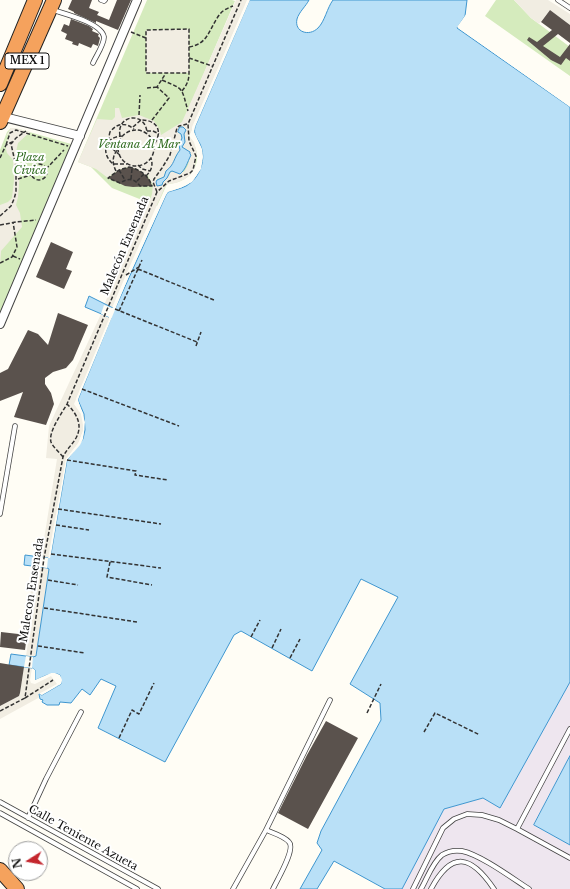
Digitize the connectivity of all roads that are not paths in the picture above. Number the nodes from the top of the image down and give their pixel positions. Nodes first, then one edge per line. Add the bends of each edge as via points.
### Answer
1 (35, 0) edge
2 (101, 0) edge
3 (104, 0) edge
4 (137, 0) edge
5 (558, 0) edge
6 (52, 5) edge
7 (570, 8) edge
8 (93, 63) dead end
9 (0, 84) edge
10 (1, 118) edge
11 (80, 136) junction
12 (0, 324) edge
13 (15, 426) dead end
14 (0, 514) edge
15 (330, 700) dead end
16 (81, 712) dead end
17 (570, 729) edge
18 (0, 802) edge
19 (0, 814) edge
20 (28, 818) junction
21 (517, 829) junction
22 (266, 830) junction
23 (96, 854) junction
24 (570, 858) edge
25 (91, 863) junction
26 (0, 870) edge
27 (17, 889) edge
28 (137, 889) edge
29 (158, 889) edge
30 (233, 889) edge
31 (273, 889) edge
32 (413, 889) edge
33 (421, 889) edge
34 (431, 889) edge
35 (494, 889) edge
36 (529, 889) edge

1 - 9 highway, MEX 1
2 - 3 lane
4 - 11 street
5 - 7 lane
6 - 8 lane via 91,23 101,31 104,36 103,42
6 - 10 highway, MEX 1
10 - 11 street
11 - 12 street
13 - 14 lane
15 - 22 lane
16 - 20 lane
17 - 21 lane
18 - 20 lane, Calle Teniente Azueta
19 - 25 lane, Calle Teniente Azueta
20 - 23 lane, Calle Teniente Azueta
21 - 24 lane
21 - 32 lane via 482,815 467,814 454,819 443,828
22 - 30 lane
22 - 31 lane via 288,841 291,846
23 - 25 lane
23 - 29 lane, Calle Teniente Azueta
25 - 28 lane, Calle Teniente Azueta
26 - 27 highway
33 - 36 lane via 435,863 441,856 454,850 478,857
34 - 35 lane via 444,870 462,861 470,863 482,872

